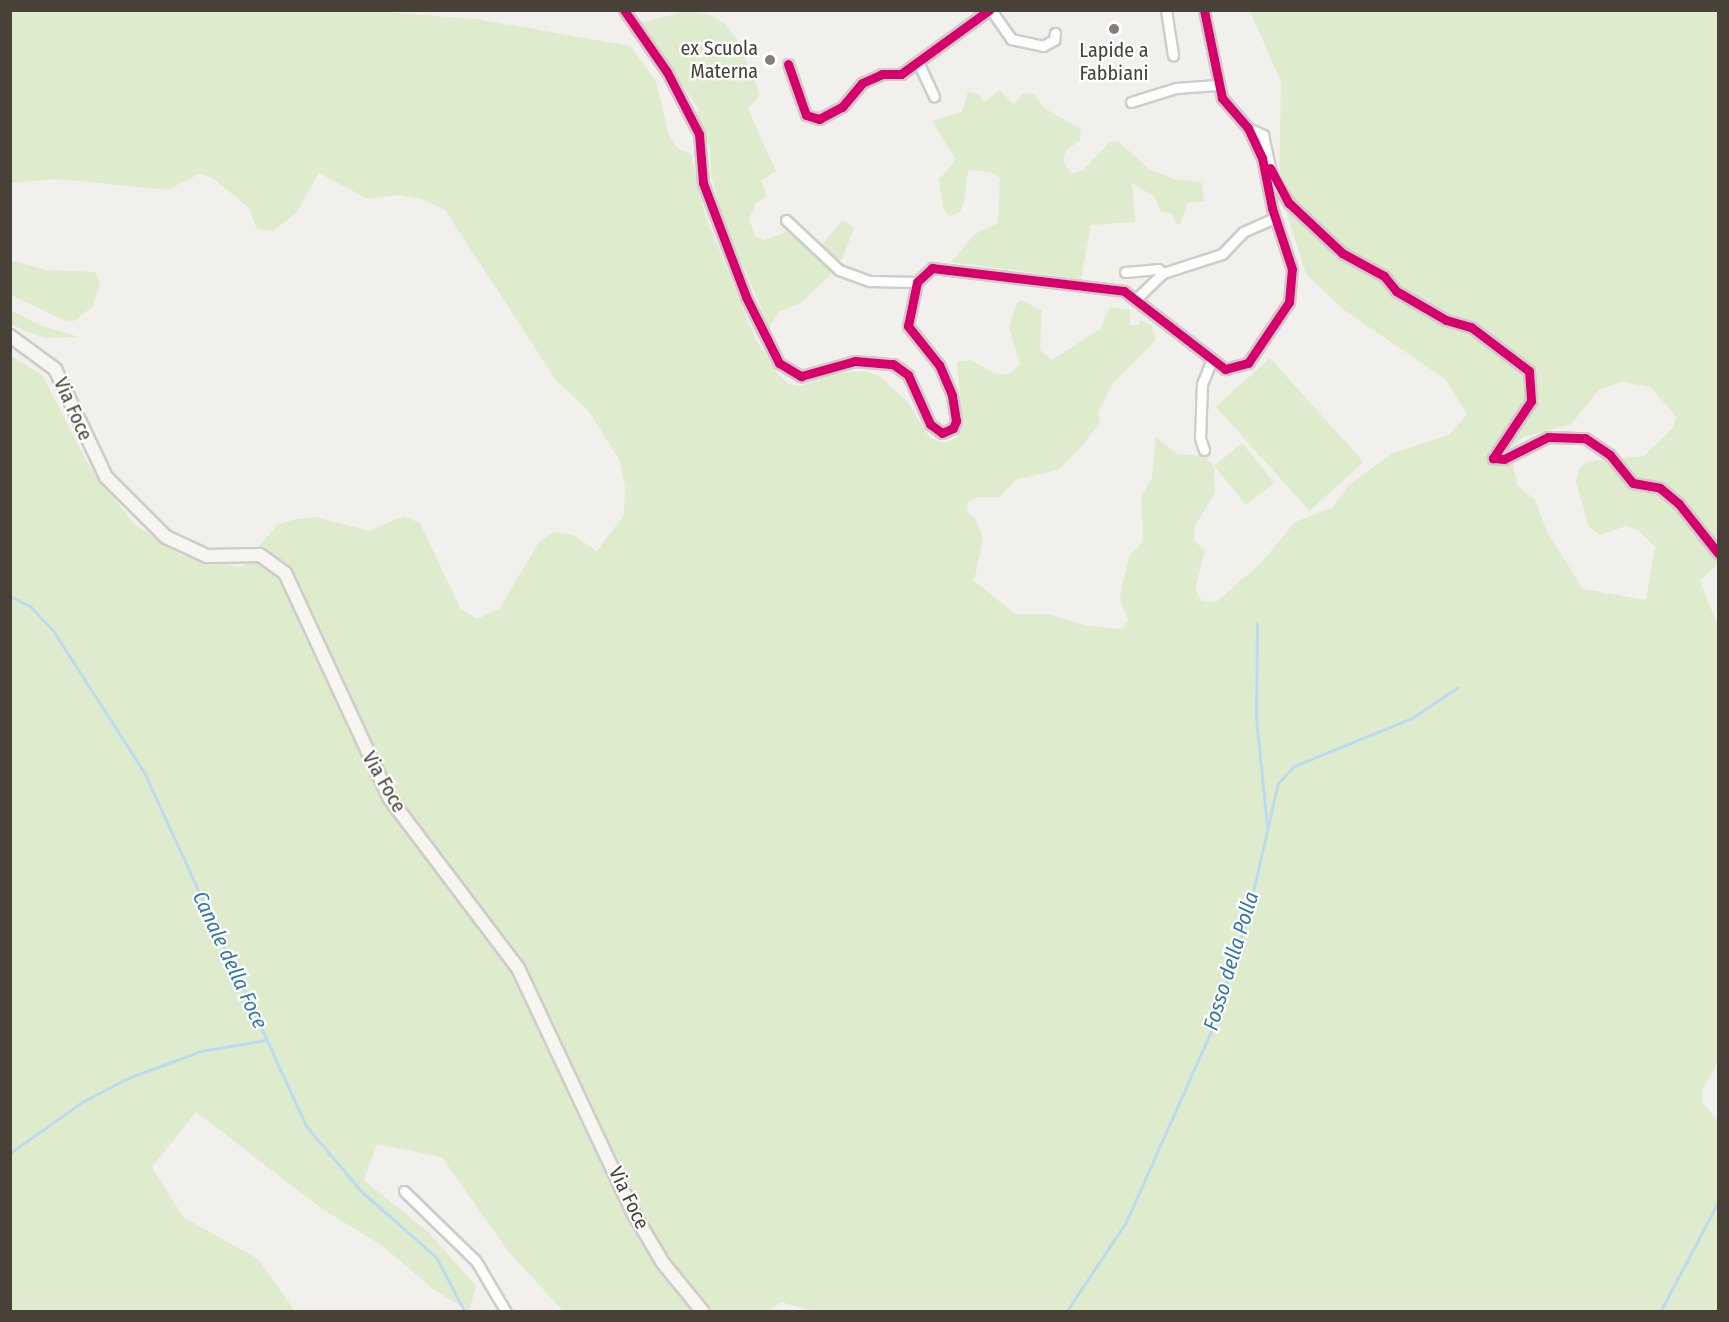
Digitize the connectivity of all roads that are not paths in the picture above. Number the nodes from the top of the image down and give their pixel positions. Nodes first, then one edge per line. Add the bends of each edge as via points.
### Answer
1 (624, 10) edge
2 (990, 10) edge
3 (1172, 10) edge
4 (1204, 10) edge
5 (1166, 11) edge
6 (1055, 33) dead end
7 (1173, 55) dead end
8 (918, 62) junction
9 (788, 64) dead end
10 (1217, 85) junction
11 (934, 96) dead end
12 (1131, 102) dead end
13 (1248, 128) junction
14 (1274, 218) junction
15 (786, 220) dead end
16 (1125, 272) dead end
17 (1163, 273) junction
18 (917, 282) junction
19 (1137, 298) junction
20 (10, 336) edge
21 (1211, 362) junction
22 (1204, 450) dead end
23 (1719, 554) edge
24 (404, 1191) dead end
25 (506, 1311) edge
26 (703, 1311) edge

1 - 18 street via 667,72 699,134 703,183 746,297 779,363 801,376 855,361 893,364 915,384 930,424 942,433 953,428 956,408 946,378 908,326
2 - 6 street via 1011,39 1043,46 1054,39
2 - 8 street
3 - 5 street
4 - 10 street
5 - 7 street
8 - 9 street via 895,78 882,74 862,83 842,107 812,120 806,115
8 - 11 street
10 - 12 street via 1176,88
10 - 13 street via 1228,109
13 - 14 street via 1262,158
13 - 23 street via 1263,135 1272,176 1289,203 1342,253 1384,276 1396,291 1446,320 1471,327 1529,371 1531,400 1493,458 1504,459 1548,437 1585,438 1610,455 1633,483 1660,488 1679,504
14 - 17 street via 1243,232 1222,254
14 - 21 street via 1294,280 1289,302 1248,363 1233,369
15 - 18 street via 839,270 870,281
16 - 17 street via 1158,268
17 - 19 street
18 - 19 street via 932,268 944,267 1109,287
19 - 21 street
20 - 26 main road, Via Foce via 55,369 106,477 166,537 207,556 260,555 285,573 390,799 518,968 634,1214 663,1263
21 - 22 street via 1202,384 1200,438
24 - 25 street via 476,1261

